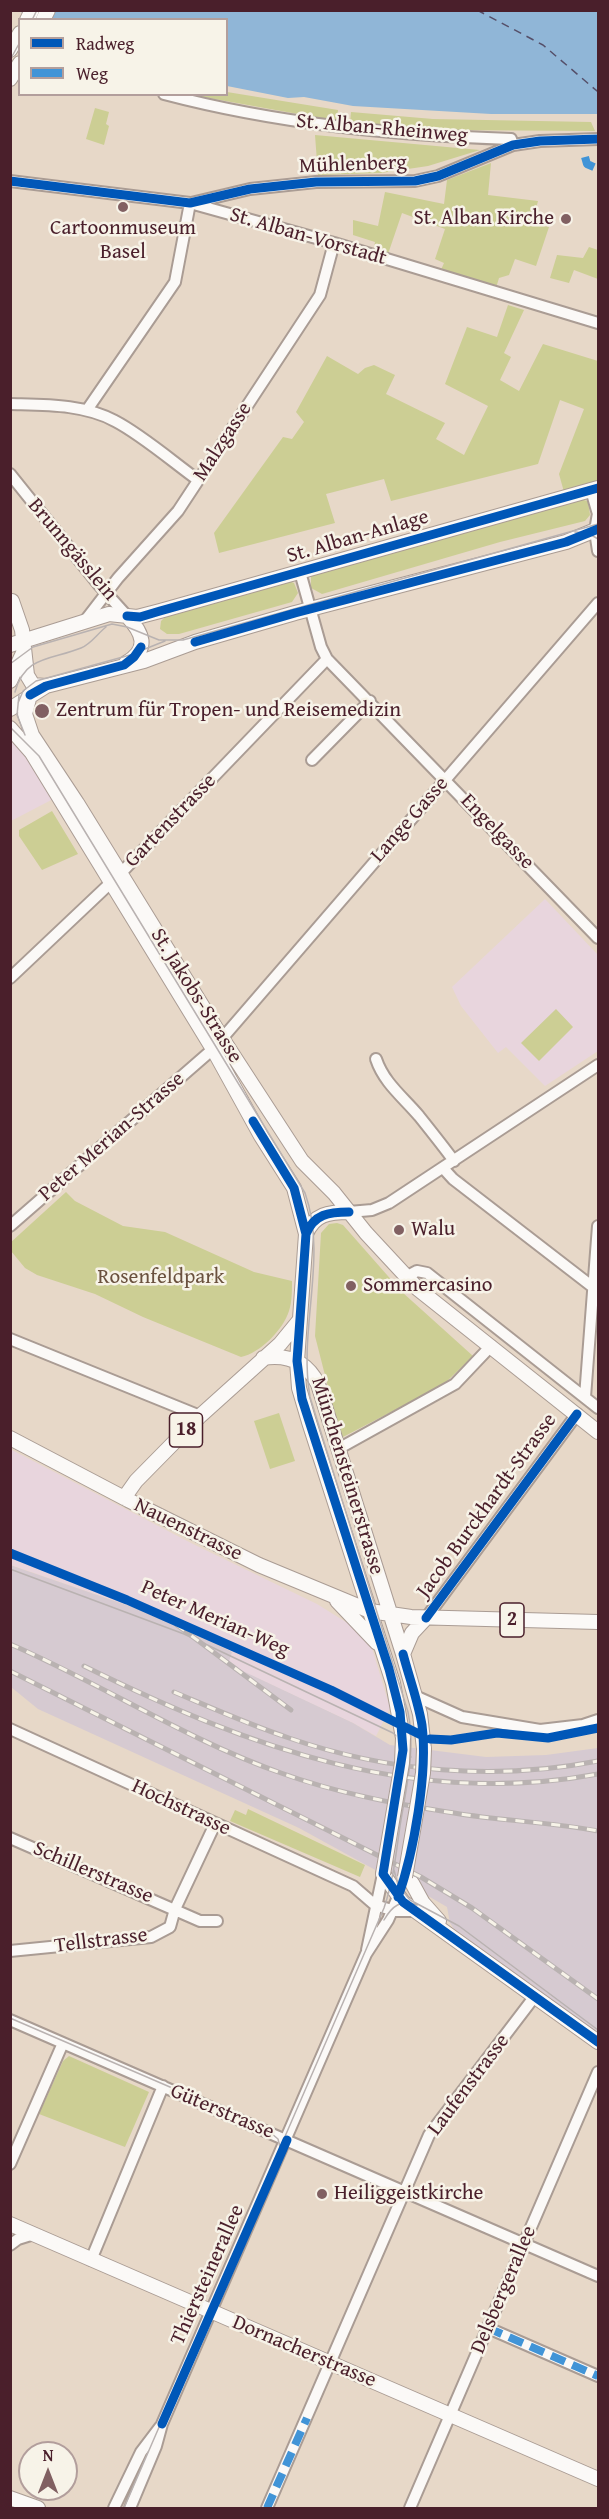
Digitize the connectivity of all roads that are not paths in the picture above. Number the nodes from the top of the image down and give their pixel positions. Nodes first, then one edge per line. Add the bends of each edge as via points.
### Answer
1 (18, 36) edge
2 (10, 50) edge
3 (172, 96) edge
4 (598, 139) edge
5 (513, 145) junction
6 (10, 181) edge
7 (190, 203) junction
8 (334, 243) junction
9 (598, 323) edge
10 (10, 404) edge
11 (87, 410) junction
12 (10, 474) edge
13 (198, 480) junction
14 (14, 483) edge
15 (595, 489) edge
16 (598, 514) edge
17 (597, 529) edge
18 (598, 551) edge
19 (300, 572) junction
20 (107, 593) junction
21 (11, 596) edge
22 (598, 603) edge
23 (310, 609) junction
24 (127, 616) junction
25 (83, 624) junction
26 (18, 645) edge
27 (327, 659) junction
28 (124, 664) junction
29 (10, 681) edge
30 (46, 686) junction
31 (30, 695) junction
32 (370, 701) junction
33 (10, 709) edge
34 (10, 728) edge
35 (312, 760) dead end
36 (446, 779) junction
37 (116, 878) junction
38 (598, 938) edge
39 (10, 978) edge
40 (218, 1043) junction
41 (376, 1059) dead end
42 (598, 1065) edge
43 (454, 1161) junction
44 (443, 1168) junction
45 (349, 1212) junction
46 (10, 1226) edge
47 (598, 1226) edge
48 (306, 1234) junction
49 (406, 1277) junction
50 (596, 1289) edge
51 (299, 1320) junction
52 (10, 1339) edge
53 (490, 1346) junction
54 (263, 1358) junction
55 (297, 1361) junction
56 (585, 1397) junction
57 (598, 1408) edge
58 (577, 1414) junction
59 (200, 1416) junction
60 (598, 1432) edge
61 (10, 1438) edge
62 (338, 1449) junction
63 (124, 1498) junction
64 (333, 1597) junction
65 (370, 1611) junction
66 (389, 1615) junction
67 (426, 1618) junction
68 (598, 1622) edge
69 (403, 1654) junction
70 (386, 1660) junction
71 (415, 1696) junction
72 (598, 1720) edge
73 (10, 1729) edge
74 (215, 1824) junction
75 (10, 1838) edge
76 (383, 1874) junction
77 (408, 1880) junction
78 (353, 1886) junction
79 (398, 1897) junction
80 (375, 1905) junction
81 (175, 1909) junction
82 (392, 1911) junction
83 (415, 1911) junction
84 (217, 1921) dead end
85 (450, 1934) junction
86 (10, 1951) edge
87 (366, 1954) junction
88 (535, 1996) junction
89 (10, 2020) edge
90 (598, 2042) edge
91 (63, 2043) junction
92 (598, 2072) edge
93 (163, 2086) junction
94 (291, 2142) junction
95 (10, 2164) edge
96 (406, 2192) junction
97 (10, 2224) edge
98 (34, 2234) junction
99 (525, 2243) junction
100 (10, 2245) edge
101 (91, 2260) junction
102 (598, 2276) edge
103 (211, 2312) junction
104 (488, 2328) junction
105 (331, 2363) junction
106 (598, 2376) edge
107 (451, 2415) junction
108 (162, 2424) junction
109 (598, 2479) edge
110 (11, 2499) edge
111 (38, 2508) edge
112 (114, 2508) edge
113 (129, 2508) edge
114 (267, 2508) edge
115 (410, 2508) edge

1 - 2 main road
3 - 5 street, St. Alban-Rheinweg via 312,124 511,139
4 - 5 street, St. Alban-Rheinweg
5 - 7 street, Mühlenberg via 438,176 415,181 250,189
6 - 7 street, St. Alban-Vorstadt
7 - 8 street, St. Alban-Vorstadt
7 - 11 street via 175,282
8 - 9 street, St. Alban-Vorstadt
8 - 13 street, Malzgasse via 320,295
10 - 11 street
11 - 13 street via 115,421
12 - 14 street, Brunngässlein
13 - 20 street, Malzgasse via 178,512
14 - 20 street, Brunngässlein
15 - 16 street
15 - 19 main road, St. Alban-Anlage
16 - 17 street
17 - 18 street
17 - 23 main road via 566,542
19 - 23 street, Engelgasse
19 - 24 main road, St. Alban-Anlage via 144,616
20 - 24 street, Brunngässlein
20 - 25 street, Malzgasse
21 - 26 main road via 20,619
22 - 36 street, Lange Gasse
23 - 27 street, Engelgasse
23 - 28 main road
24 - 25 main road, St. Alban-Anlage via 109,614
24 - 28 main road via 140,632 142,643 138,653
25 - 26 main road, St. Alban-Anlage
26 - 29 main road
26 - 30 main road via 30,681
27 - 32 street, Engelgasse
27 - 37 street, Gartenstrasse
28 - 30 main road
30 - 31 main road
31 - 33 main road
31 - 37 main road, St. Jakobs-Strasse via 25,710 29,730
32 - 35 street
32 - 36 street, Engelgasse
34 - 37 main road, St. Jakobs-Strasse via 32,753
36 - 38 street, Engelgasse
36 - 40 street, Lange Gasse
37 - 39 street, Gartenstrasse
37 - 40 main road, St. Jakobs-Strasse
40 - 45 main road, St. Jakobs-Strasse via 302,1161
40 - 46 street, Peter Merian-Strasse
40 - 48 main road, St. Jakobs-Strasse via 261,1136 294,1188
41 - 43 street via 393,1089
42 - 43 street
43 - 44 street
44 - 45 street via 389,1203 372,1210
44 - 50 street
45 - 48 main road via 320,1216
45 - 49 main road, St. Jakobs-Strasse
47 - 50 street
48 - 51 main road, Münchensteinerstrasse
49 - 53 main road, St. Jakobs-Strasse
49 - 56 street via 417,1271 428,1273
50 - 56 street
51 - 54 main road via 292,1332
51 - 55 main road, Münchensteinerstrasse
52 - 59 street
53 - 58 main road, St. Jakobs-Strasse
53 - 62 street via 455,1384
54 - 55 main road
54 - 59 main road, 18
55 - 62 main road, Münchensteinerstrasse via 310,1370 318,1384
55 - 65 main road, Münchensteinerstrasse via 302,1399
56 - 57 street
58 - 60 main road, St. Jakobs-Strasse
58 - 67 street, Jacob Burckhardt-Strasse
59 - 63 main road, 18
61 - 63 main road, Nauenstrasse / 2
62 - 66 main road, Münchensteinerstrasse
63 - 64 main road, Nauenstrasse / 2
64 - 65 main road, Nauenstrasse / 2
64 - 70 main road via 374,1639
65 - 66 main road, 2
65 - 70 main road, Münchensteinerstrasse
66 - 67 main road, 2
66 - 69 main road, Münchensteinerstrasse
67 - 68 main road, 2
67 - 69 main road via 412,1633
69 - 71 main road, Münchensteinerstrasse
70 - 76 main road, Münchensteinerstrasse, bridge via 399,1703 403,1738
71 - 72 street via 462,1717 540,1730
71 - 77 main road, Münchensteinerstrasse, bridge via 424,1749
73 - 74 street, Hochstrasse
74 - 78 street, Hochstrasse
74 - 81 street, Tellstrasse
75 - 81 street, Schillerstrasse
76 - 78 street via 372,1885
76 - 79 main road
76 - 80 street, Thiersteinerallee
77 - 79 main road
77 - 85 main road
78 - 80 street, Hochstrasse
79 - 82 street, Thiersteinerallee
79 - 83 main road
80 - 82 street
80 - 87 street, Thiersteinerallee
81 - 84 street via 200,1921
81 - 86 street, Tellstrasse via 170,1927 151,1937
82 - 83 street
82 - 87 street, Thiersteinerallee
83 - 85 main road
85 - 88 main road
87 - 94 street, Thiersteinerallee
88 - 90 main road
88 - 96 street, Laufenstrasse via 429,2135
89 - 91 street, Güterstrasse
91 - 93 street, Güterstrasse
91 - 95 street
92 - 99 street, Delsbergerallee
93 - 94 street, Güterstrasse
93 - 101 street
94 - 96 street, Güterstrasse
94 - 103 street, Thiersteinerallee
96 - 99 street, Güterstrasse
96 - 105 street, Laufenstrasse
97 - 98 main road, Dornacherstrasse
98 - 100 street
98 - 101 main road, Dornacherstrasse
99 - 102 street, Güterstrasse
99 - 104 street, Delsbergerallee
101 - 103 main road, Dornacherstrasse
103 - 105 main road, Dornacherstrasse
103 - 108 street, Thiersteinerallee
104 - 106 street
104 - 107 street, Delsbergerallee
105 - 107 main road, Dornacherstrasse
105 - 114 street, Laufenstrasse
107 - 109 main road, Dornacherstrasse
107 - 115 street, Delsbergerallee
108 - 112 street, Thiersteinerallee via 141,2452
108 - 113 street, Thiersteinerallee
110 - 111 main road

